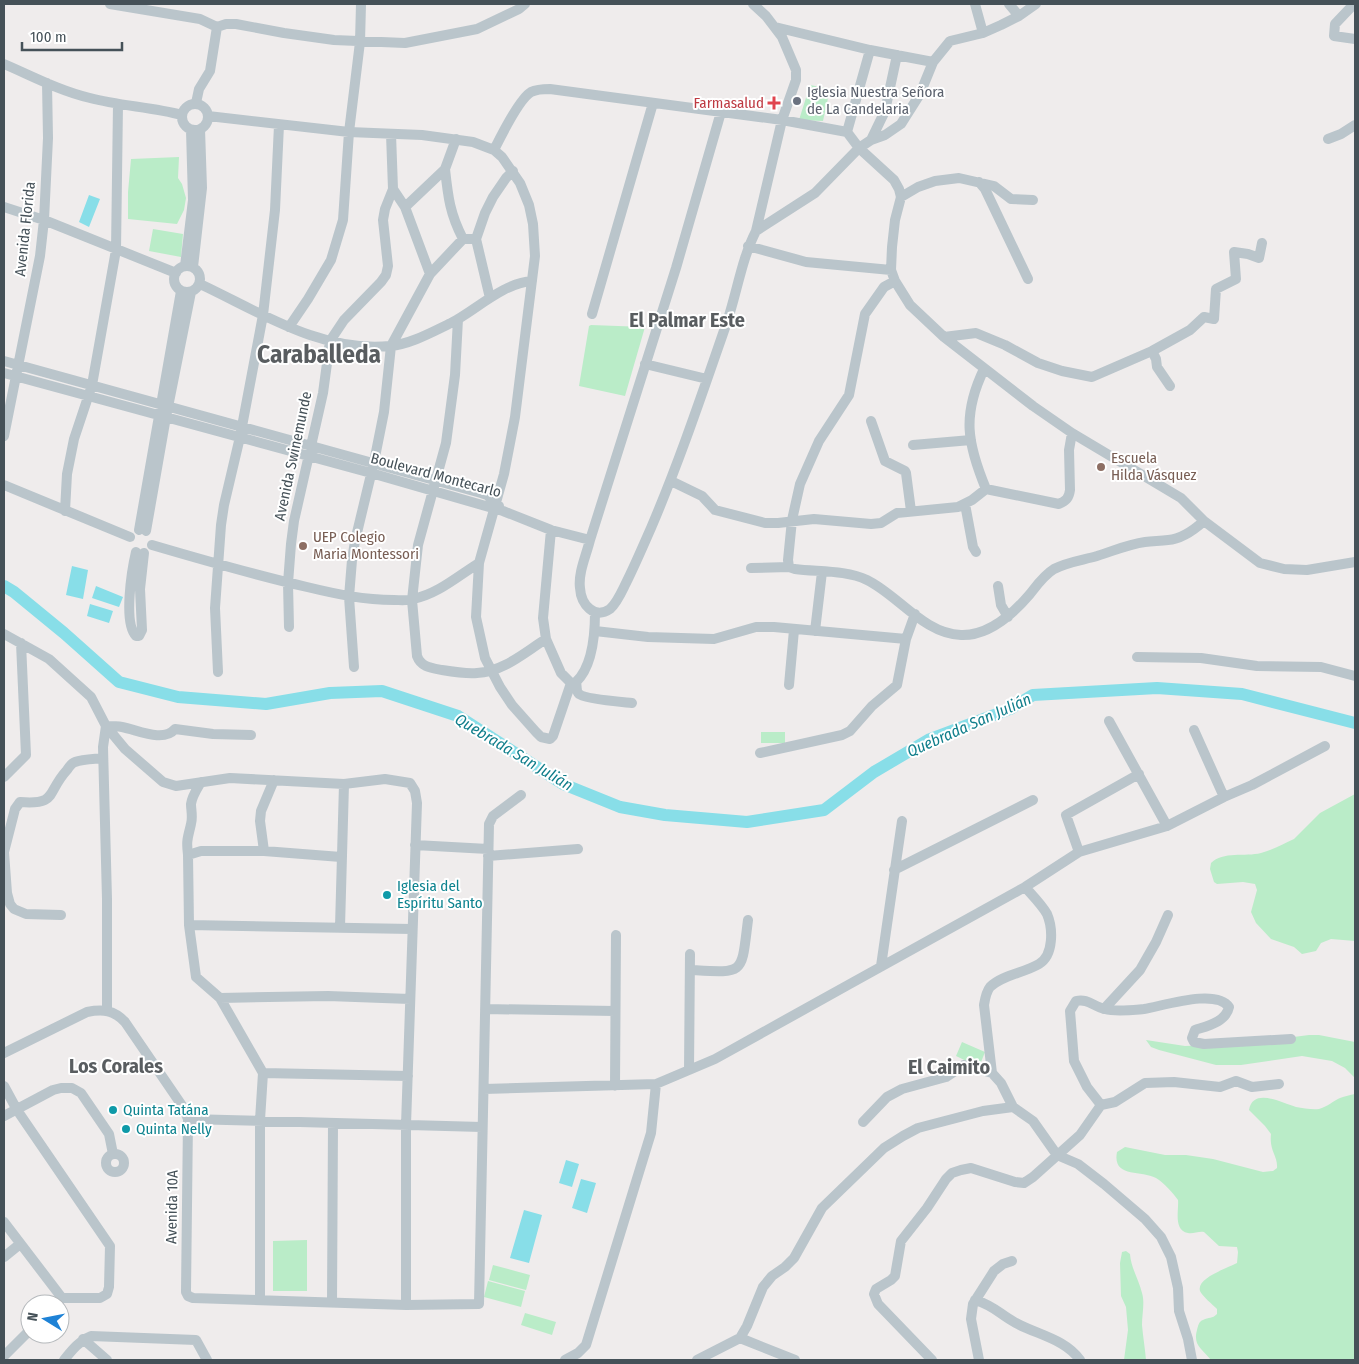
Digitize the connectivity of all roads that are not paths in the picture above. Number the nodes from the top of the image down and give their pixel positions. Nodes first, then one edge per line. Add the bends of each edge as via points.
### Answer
1 (110, 4) edge
2 (180, 4) edge
3 (361, 4) edge
4 (525, 4) edge
5 (753, 4) edge
6 (975, 4) edge
7 (1009, 4) edge
8 (1036, 4) edge
9 (1354, 4) edge
10 (178, 15) junction
11 (1019, 16) junction
12 (217, 27) junction
13 (775, 27) junction
14 (983, 32) junction
15 (1355, 39) edge
16 (360, 42) junction
17 (870, 50) junction
18 (897, 55) junction
19 (933, 62) junction
20 (4, 64) edge
21 (47, 83) junction
22 (196, 103) junction
23 (652, 103) junction
24 (118, 104) junction
25 (721, 112) junction
26 (182, 115) junction
27 (208, 116) junction
28 (782, 120) junction
29 (279, 125) junction
30 (1355, 125) edge
31 (195, 129) junction
32 (349, 132) junction
33 (847, 132) junction
34 (392, 134) junction
35 (456, 139) junction
36 (1328, 139) dead end
37 (871, 140) junction
38 (859, 148) junction
39 (494, 150) junction
40 (445, 169) junction
41 (513, 171) junction
42 (979, 182) junction
43 (393, 189) junction
44 (902, 197) junction
45 (1032, 200) dead end
46 (4, 207) edge
47 (405, 207) junction
48 (44, 220) junction
49 (756, 232) junction
50 (463, 239) junction
51 (476, 239) junction
52 (1262, 243) dead end
53 (748, 246) junction
54 (116, 250) junction
55 (189, 266) junction
56 (891, 270) junction
57 (176, 273) junction
58 (430, 274) junction
59 (1028, 279) dead end
60 (895, 281) junction
61 (532, 282) junction
62 (200, 284) junction
63 (186, 292) junction
64 (490, 298) junction
65 (592, 314) dead end
66 (263, 315) junction
67 (458, 319) junction
68 (289, 327) junction
69 (944, 336) junction
70 (330, 341) junction
71 (391, 346) junction
72 (1152, 351) junction
73 (4, 361) edge
74 (646, 364) junction
75 (18, 365) junction
76 (984, 369) junction
77 (4, 373) edge
78 (16, 377) junction
79 (707, 379) junction
80 (1170, 386) dead end
81 (90, 390) junction
82 (163, 411) junction
83 (871, 421) dead end
84 (240, 432) junction
85 (1072, 433) junction
86 (4, 436) edge
87 (971, 440) junction
88 (913, 445) dead end
89 (310, 451) junction
90 (374, 462) junction
91 (371, 473) junction
92 (436, 480) junction
93 (671, 481) junction
94 (4, 485) edge
95 (986, 489) junction
96 (434, 491) junction
97 (965, 504) junction
98 (498, 508) junction
99 (65, 511) junction
100 (911, 511) junction
101 (792, 520) junction
102 (1204, 521) junction
103 (551, 530) junction
104 (138, 533) junction
105 (590, 540) junction
106 (152, 544) junction
107 (140, 552) junction
108 (976, 552) dead end
109 (1355, 562) edge
110 (479, 563) junction
111 (217, 564) junction
112 (789, 567) junction
113 (751, 568) dead end
114 (822, 572) junction
115 (288, 583) junction
116 (998, 586) dead end
117 (349, 597) junction
118 (412, 600) junction
119 (595, 612) junction
120 (915, 614) junction
121 (1008, 617) junction
122 (289, 627) dead end
123 (794, 630) junction
124 (815, 631) junction
125 (595, 632) junction
126 (4, 634) edge
127 (546, 639) junction
128 (906, 639) junction
129 (20, 643) junction
130 (1138, 657) dead end
131 (354, 667) dead end
132 (491, 671) junction
133 (218, 672) dead end
134 (1355, 676) edge
135 (574, 683) junction
136 (789, 685) dead end
137 (632, 703) dead end
138 (1110, 722) dead end
139 (106, 726) junction
140 (1194, 730) dead end
141 (251, 735) dead end
142 (1325, 746) dead end
143 (760, 752) dead end
144 (103, 758) junction
145 (1139, 774) junction
146 (4, 777) edge
147 (274, 780) junction
148 (201, 782) junction
149 (344, 784) junction
150 (521, 795) dead end
151 (1224, 796) junction
152 (1033, 800) dead end
153 (902, 821) dead end
154 (1167, 826) junction
155 (6, 839) edge
156 (415, 845) junction
157 (578, 849) dead end
158 (264, 851) junction
159 (488, 852) junction
160 (1079, 852) junction
161 (188, 855) junction
162 (341, 857) junction
163 (894, 870) junction
164 (1026, 887) junction
165 (61, 915) dead end
166 (1168, 915) dead end
167 (748, 920) dead end
168 (189, 925) junction
169 (340, 927) junction
170 (412, 929) junction
171 (616, 935) dead end
172 (690, 954) dead end
173 (881, 966) junction
174 (690, 970) junction
175 (220, 998) junction
176 (410, 999) junction
177 (485, 1009) junction
178 (1104, 1009) junction
179 (107, 1011) junction
180 (615, 1011) junction
181 (1291, 1039) dead end
182 (4, 1053) edge
183 (689, 1070) junction
184 (264, 1073) junction
185 (992, 1073) junction
186 (408, 1076) junction
187 (656, 1084) junction
188 (1279, 1084) dead end
189 (4, 1086) edge
190 (615, 1086) junction
191 (484, 1089) junction
192 (1101, 1105) junction
193 (1013, 1107) junction
194 (17, 1110) junction
195 (4, 1116) edge
196 (188, 1119) junction
197 (260, 1120) junction
198 (864, 1122) dead end
199 (333, 1123) junction
200 (406, 1125) junction
201 (482, 1127) junction
202 (112, 1154) dead end
203 (1057, 1155) junction
204 (4, 1222) edge
205 (20, 1244) junction
206 (4, 1257) edge
207 (1012, 1261) dead end
208 (54, 1294) edge
209 (260, 1299) junction
210 (70, 1300) edge
211 (975, 1300) junction
212 (332, 1303) junction
213 (406, 1305) junction
214 (740, 1338) junction
215 (83, 1339) junction
216 (20, 1340) edge
217 (4, 1356) edge
218 (64, 1360) edge
219 (106, 1360) edge
220 (207, 1360) edge
221 (565, 1360) edge
222 (697, 1360) edge
223 (795, 1360) edge
224 (932, 1360) edge
225 (979, 1360) edge
226 (1080, 1360) edge
227 (1192, 1360) edge

1 - 10 street
2 - 10 street
3 - 16 street
4 - 16 street via 477,29 405,43
5 - 13 street
6 - 14 street
7 - 11 street
8 - 11 street
9 - 15 street via 1335,24 1334,36
10 - 12 street via 200,19
11 - 14 street
12 - 16 street via 236,24
12 - 22 street via 210,71
13 - 17 street
13 - 28 street via 796,70 796,80
14 - 19 street via 950,42
16 - 32 street
17 - 18 street
17 - 33 street
18 - 19 street
18 - 37 street via 885,111
19 - 37 street via 920,94 901,124 886,135
20 - 21 street
21 - 24 street
21 - 48 street, Avenida Florida
22 - 26 street via 187,106
22 - 27 street via 205,107
23 - 25 street
23 - 39 street via 538,89 521,102
23 - 65 street
24 - 26 street
24 - 54 street
25 - 28 street
25 - 74 street
26 - 31 street via 186,126
27 - 29 street
27 - 31 street via 208,122
28 - 33 street
28 - 49 street
29 - 32 street
29 - 66 street via 274,226
30 - 36 street
31 - 55 street via 202,188
32 - 34 street
32 - 68 street via 343,220 332,260
33 - 38 street
34 - 35 street
34 - 43 street, Avenida Swinemunde
35 - 39 street
35 - 40 street
37 - 38 street
38 - 44 street via 894,180
38 - 49 street via 815,192
39 - 41 street
40 - 47 street
40 - 50 street via 449,205
41 - 51 street via 493,197
41 - 61 street via 529,206 533,224 535,256
42 - 44 street via 959,178 935,181
42 - 45 street via 994,186 1011,198
42 - 59 street
43 - 47 street
43 - 70 street, Avenida Swinemunde via 383,220 386,275 344,320
44 - 56 street via 894,229
46 - 48 street
47 - 58 street
48 - 54 street
48 - 75 street, Avenida Florida
49 - 53 street
50 - 51 street
50 - 58 street
51 - 64 street
52 - 72 street via 1259,258 1234,252 1236,279 1216,290 1214,319 1204,317 1190,330
53 - 56 street via 806,262
53 - 79 street
54 - 57 street
54 - 81 street
55 - 57 street via 180,268
55 - 62 street via 200,274
56 - 60 street
57 - 63 street via 175,283
58 - 71 street
60 - 69 street via 910,305
60 - 101 street via 884,287 865,314 849,395 819,441 800,484
61 - 64 street via 524,282
61 - 98 street via 515,417
62 - 63 street
62 - 66 street
63 - 82 street
64 - 67 street
66 - 68 street
66 - 84 street
67 - 71 street
67 - 92 street via 451,410
68 - 70 street
69 - 72 street via 976,333 1038,363 1092,378
69 - 76 street
70 - 71 street
70 - 89 street, Avenida Swinemunde
71 - 90 street via 387,396
72 - 80 street via 1157,367
73 - 75 street, Boulevard Montecarlo
74 - 79 street
74 - 105 street
75 - 78 street, Avenida Florida
75 - 81 street, Boulevard Montecarlo
76 - 85 street
76 - 87 street via 970,410
77 - 78 street, Boulevard Montecarlo
78 - 81 street, Boulevard Montecarlo
78 - 86 street, Avenida Florida
79 - 93 street
81 - 82 street, Boulevard Montecarlo
81 - 99 street via 72,448
82 - 84 street, Boulevard Montecarlo
82 - 104 street
83 - 100 street via 885,461 906,473
84 - 89 street, Boulevard Montecarlo
84 - 111 street via 224,505
85 - 95 street via 1070,490 1066,501 1049,503
85 - 102 street via 1181,498
87 - 88 street
87 - 95 street
89 - 90 street, Boulevard Montecarlo
89 - 91 street, Boulevard Montecarlo
89 - 115 street, Avenida Swinemunde via 294,521
90 - 91 street
90 - 92 street, Boulevard Montecarlo
91 - 96 street, Boulevard Montecarlo
91 - 117 street via 355,541
92 - 96 street
92 - 98 street, Boulevard Montecarlo via 487,495
93 - 101 street via 702,496 715,510 765,523
93 - 119 street via 617,599 611,608
94 - 99 street
95 - 97 street
96 - 98 street, Boulevard Montecarlo
96 - 118 street via 418,545
97 - 100 street
97 - 108 street
98 - 103 street
98 - 110 street
99 - 104 street
100 - 101 street via 871,524 825,519
101 - 112 street
102 - 109 street via 1260,563 1307,570
102 - 121 street via 1193,531 1170,540 1137,544 1053,570
103 - 105 street
103 - 127 street via 543,605
104 - 106 street via 152,537
104 - 107 street via 130,546
105 - 119 street via 579,579 582,599 587,608
106 - 107 street via 148,551
106 - 111 street
107 - 107 street via 142,630 136,636 132,629 129,589
110 - 118 street via 439,590
110 - 132 street via 476,617
111 - 115 street
111 - 133 street
112 - 113 street
112 - 114 street
114 - 120 street via 866,580
114 - 124 street
115 - 117 street
115 - 122 street, Avenida Swinemunde
116 - 121 street via 1001,605
117 - 118 street
117 - 131 street
118 - 132 street via 420,662 436,669 461,673
119 - 125 street
120 - 121 street via 935,628 961,635 988,629
120 - 128 street
123 - 124 street
123 - 125 street via 756,627 706,639
123 - 136 street
124 - 128 street
125 - 135 street via 586,670
126 - 129 street
127 - 132 street
127 - 135 street via 561,673
128 - 143 street via 897,684 850,731
129 - 139 street via 49,659 91,697
129 - 146 street via 26,755
130 - 134 street via 1321,667
132 - 135 street via 512,705 546,739 556,731
135 - 137 street via 579,695
138 - 145 street
139 - 141 street via 162,735 176,729
139 - 144 street
139 - 148 street via 125,749 163,782 176,786
140 - 151 street
142 - 151 street via 1252,785
144 - 155 street via 75,762 58,780 46,801 37,804 20,802
144 - 179 street
145 - 154 street
145 - 160 street via 1066,815
147 - 148 street via 230,778
147 - 149 street
147 - 158 street via 261,811
148 - 161 street via 191,804 192,823 186,842
149 - 156 street via 385,779 410,783 417,803
149 - 162 street
150 - 159 street via 493,816 489,824
151 - 154 street
152 - 163 street
153 - 163 street
154 - 160 street
155 - 165 street via 4,852 10,904 26,914
156 - 159 street
156 - 170 street
157 - 159 street
158 - 161 street
158 - 162 street
159 - 177 street
160 - 164 street
161 - 168 street
162 - 169 street
163 - 173 street
164 - 173 street
164 - 185 street via 1046,913 1050,924 1050,945 1041,963 998,982 986,995 984,1005
166 - 178 street via 1140,970
167 - 174 street via 741,965 727,972
168 - 169 street
168 - 175 street via 196,977
169 - 170 street
170 - 176 street
171 - 180 street
172 - 174 street
173 - 183 street via 715,1059
174 - 183 street
175 - 176 street via 328,996
175 - 184 street
176 - 186 street
177 - 180 street
177 - 191 street
178 - 181 street via 1143,1009 1205,998 1221,1000 1229,1007 1228,1012 1212,1025 1195,1030 1194,1042
178 - 192 street via 1082,1000 1076,1001 1070,1011 1074,1062
179 - 182 street via 88,1012
179 - 196 street via 117,1014 125,1022
180 - 190 street
183 - 187 street
184 - 186 street
184 - 197 street
185 - 193 street
185 - 198 street via 964,1066 946,1077 902,1089 887,1097
186 - 200 street
187 - 190 street
187 - 221 street via 651,1133 586,1345
188 - 192 street via 1252,1087 1236,1081 1220,1087 1174,1082 1145,1083 1115,1102
189 - 194 street
190 - 191 street
191 - 201 street
192 - 203 street via 1080,1135
193 - 203 street via 1033,1121
193 - 214 street via 983,1110 918,1128 884,1148 822,1208 794,1258 763,1287
194 - 195 street
194 - 202 street via 53,1090 72,1088 81,1093 109,1134
194 - 210 street via 110,1246 110,1287 107,1294 100,1298
196 - 197 street
196 - 209 street, Avenida 10A via 186,1292 193,1298
197 - 199 street
197 - 209 street
199 - 200 street
199 - 212 street
200 - 201 street
200 - 213 street
201 - 213 street via 479,1304
203 - 224 street via 1024,1183 972,1168 952,1174 901,1241 895,1276 874,1294 878,1304
203 - 227 street via 1078,1164 1104,1184 1161,1237 1171,1257 1178,1288 1178,1311
204 - 205 street
205 - 206 street
205 - 208 street
207 - 211 street via 994,1271
209 - 212 street
211 - 225 street via 971,1319
211 - 226 street via 1066,1346
212 - 213 street
214 - 222 street
214 - 223 street
215 - 218 street
215 - 219 street
215 - 220 street via 91,1336 196,1340
216 - 217 street

